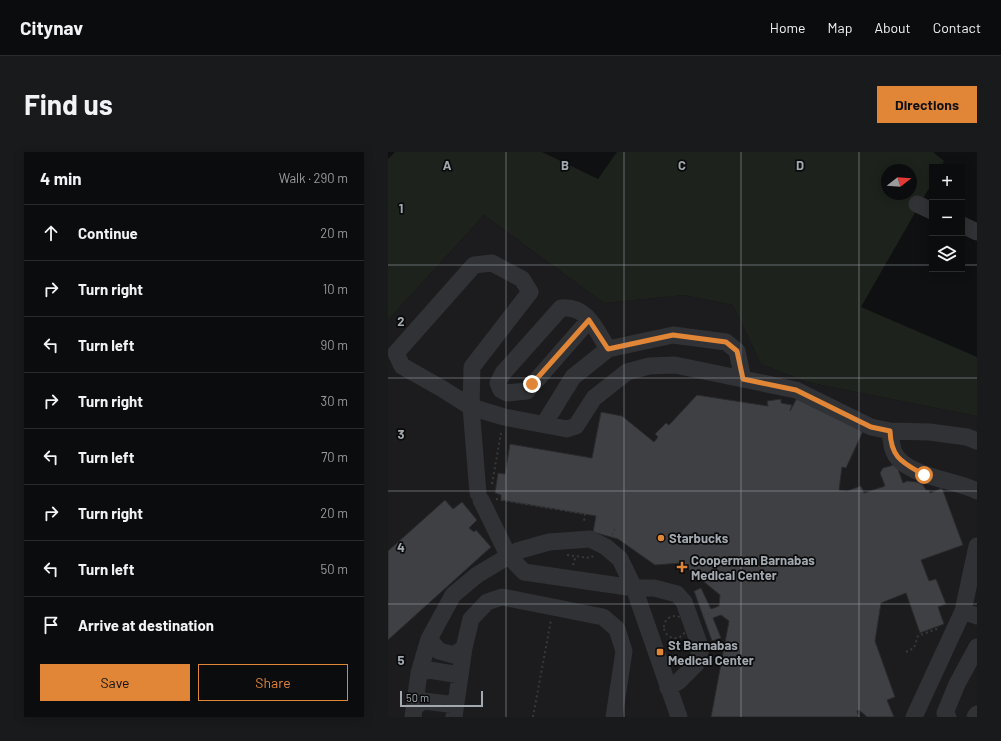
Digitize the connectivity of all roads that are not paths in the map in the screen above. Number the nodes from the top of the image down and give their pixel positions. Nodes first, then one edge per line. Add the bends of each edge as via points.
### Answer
1 (965, 226) edge
2 (977, 232) edge
3 (589, 320) junction
4 (608, 349) junction
5 (743, 379) junction
6 (471, 407) junction
7 (544, 424) junction
8 (890, 431) junction
9 (977, 441) edge
10 (977, 491) edge
11 (977, 546) edge
12 (508, 555) junction
13 (974, 570) edge
14 (634, 588) junction
15 (970, 614) edge
16 (429, 639) junction
17 (977, 647) edge
18 (464, 648) junction
19 (419, 673) junction
20 (460, 675) junction
21 (668, 688) junction
22 (455, 711) edge
23 (413, 712) edge
24 (977, 714) edge
25 (614, 717) edge
26 (679, 717) edge
27 (914, 717) edge
28 (948, 717) edge
29 (975, 717) edge

1 - 2 street
3 - 3 street via 572,307 561,308 503,373 498,383 501,390 527,391
3 - 4 street
4 - 5 street via 673,335 726,342 737,351
4 - 7 street via 573,377
5 - 7 street via 675,365 649,366 627,372 594,398 576,426 567,428
5 - 8 street via 796,390 871,427
6 - 6 street via 402,366 396,353 474,265 492,263 522,279 530,292 472,367
6 - 7 street via 504,417
6 - 12 street via 485,495
8 - 9 street via 929,432 967,437
8 - 10 street via 894,454 904,463 924,475
11 - 13 street
12 - 14 street via 524,572
12 - 14 street via 549,542 590,539 606,547 620,559
12 - 16 street via 477,575 453,595
13 - 15 street
14 - 21 street
14 - 21 street via 654,588 677,594 684,602 701,649 696,664
15 - 27 street
16 - 18 street via 439,651 454,655
16 - 19 street
17 - 28 street via 957,684 945,713
18 - 20 street
18 - 25 street via 471,620 488,602 502,597 603,617 617,629 624,651
19 - 20 street via 429,670
19 - 23 street
20 - 22 street
21 - 26 street
22 - 23 street via 424,701
24 - 29 street

